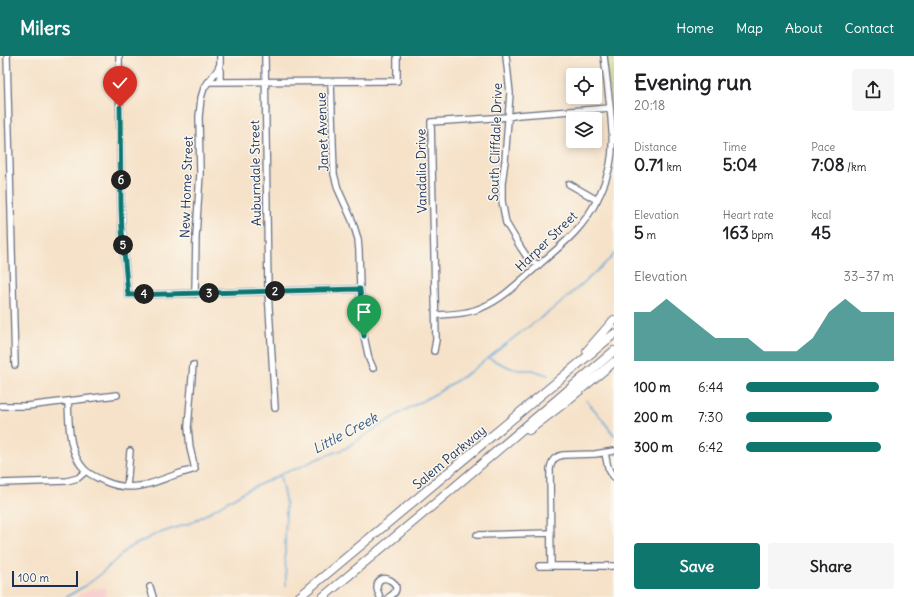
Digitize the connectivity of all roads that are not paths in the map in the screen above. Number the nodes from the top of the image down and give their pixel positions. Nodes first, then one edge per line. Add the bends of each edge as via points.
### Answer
1 (7, 56) edge
2 (119, 56) edge
3 (220, 56) edge
4 (265, 56) edge
5 (397, 56) edge
6 (506, 56) edge
7 (604, 56) edge
8 (220, 64) junction
9 (208, 82) junction
10 (220, 82) junction
11 (265, 82) junction
12 (331, 82) junction
13 (610, 108) junction
14 (508, 117) junction
15 (569, 184) dead end
16 (597, 200) junction
17 (539, 265) junction
18 (360, 289) junction
19 (268, 291) junction
20 (195, 294) junction
21 (436, 315) junction
22 (614, 320) edge
23 (614, 334) edge
24 (434, 351) dead end
25 (614, 351) edge
26 (614, 362) edge
27 (578, 363) junction
28 (14, 365) dead end
29 (193, 365) dead end
30 (373, 368) dead end
31 (116, 395) dead end
32 (68, 401) junction
33 (0, 406) edge
34 (275, 408) dead end
35 (130, 451) dead end
36 (614, 451) edge
37 (605, 453) junction
38 (488, 459) junction
39 (86, 472) junction
40 (614, 477) edge
41 (0, 483) edge
42 (127, 487) junction
43 (550, 534) junction
44 (477, 535) dead end
45 (539, 566) dead end
46 (551, 566) junction
47 (614, 566) edge
48 (150, 587) dead end
49 (381, 596) edge
50 (153, 597) edge
51 (299, 597) edge
52 (322, 597) edge
53 (391, 597) edge

1 - 28 street
2 - 20 street via 121,208 128,295
3 - 8 street
4 - 11 street, Auburndale Street
5 - 12 street via 397,81
6 - 14 street, South Cliffdale Drive via 510,93
7 - 13 street, Harper Street
8 - 9 street, New Home Street
8 - 10 street
9 - 10 street
9 - 20 street, New Home Street via 201,98 199,116 200,174
10 - 11 street
11 - 12 street
11 - 19 street, Auburndale Street
12 - 18 street, Janet Avenue via 334,174 358,239
13 - 14 street, Vandalia Drive
13 - 16 street, Harper Street via 610,164
14 - 17 street, South Cliffdale Drive via 502,183 506,223 529,260
14 - 21 street, Vandalia Drive via 431,122
15 - 16 street
16 - 17 street, Harper Street via 575,232
17 - 21 street, Harper Street via 512,289 484,307
18 - 19 street
18 - 30 street, Janet Avenue via 364,336
19 - 20 street
19 - 34 street, Auburndale Street
21 - 24 street, Vandalia Drive
22 - 27 highway
23 - 27 highway, Salem Parkway
25 - 38 highway, Salem Parkway
26 - 38 highway via 502,451
27 - 51 highway, Salem Parkway
29 - 42 street via 188,427 195,469 151,484
31 - 32 street
32 - 33 street
32 - 39 street via 73,447
35 - 42 street
36 - 37 street
37 - 40 street via 608,468
37 - 43 street via 563,455 551,463
38 - 52 highway, Salem Parkway
39 - 41 street via 67,481
39 - 42 street via 108,483
43 - 44 street
43 - 46 street
45 - 46 street
46 - 47 street
48 - 50 street
49 - 53 street via 377,591 379,582 390,579 396,586

